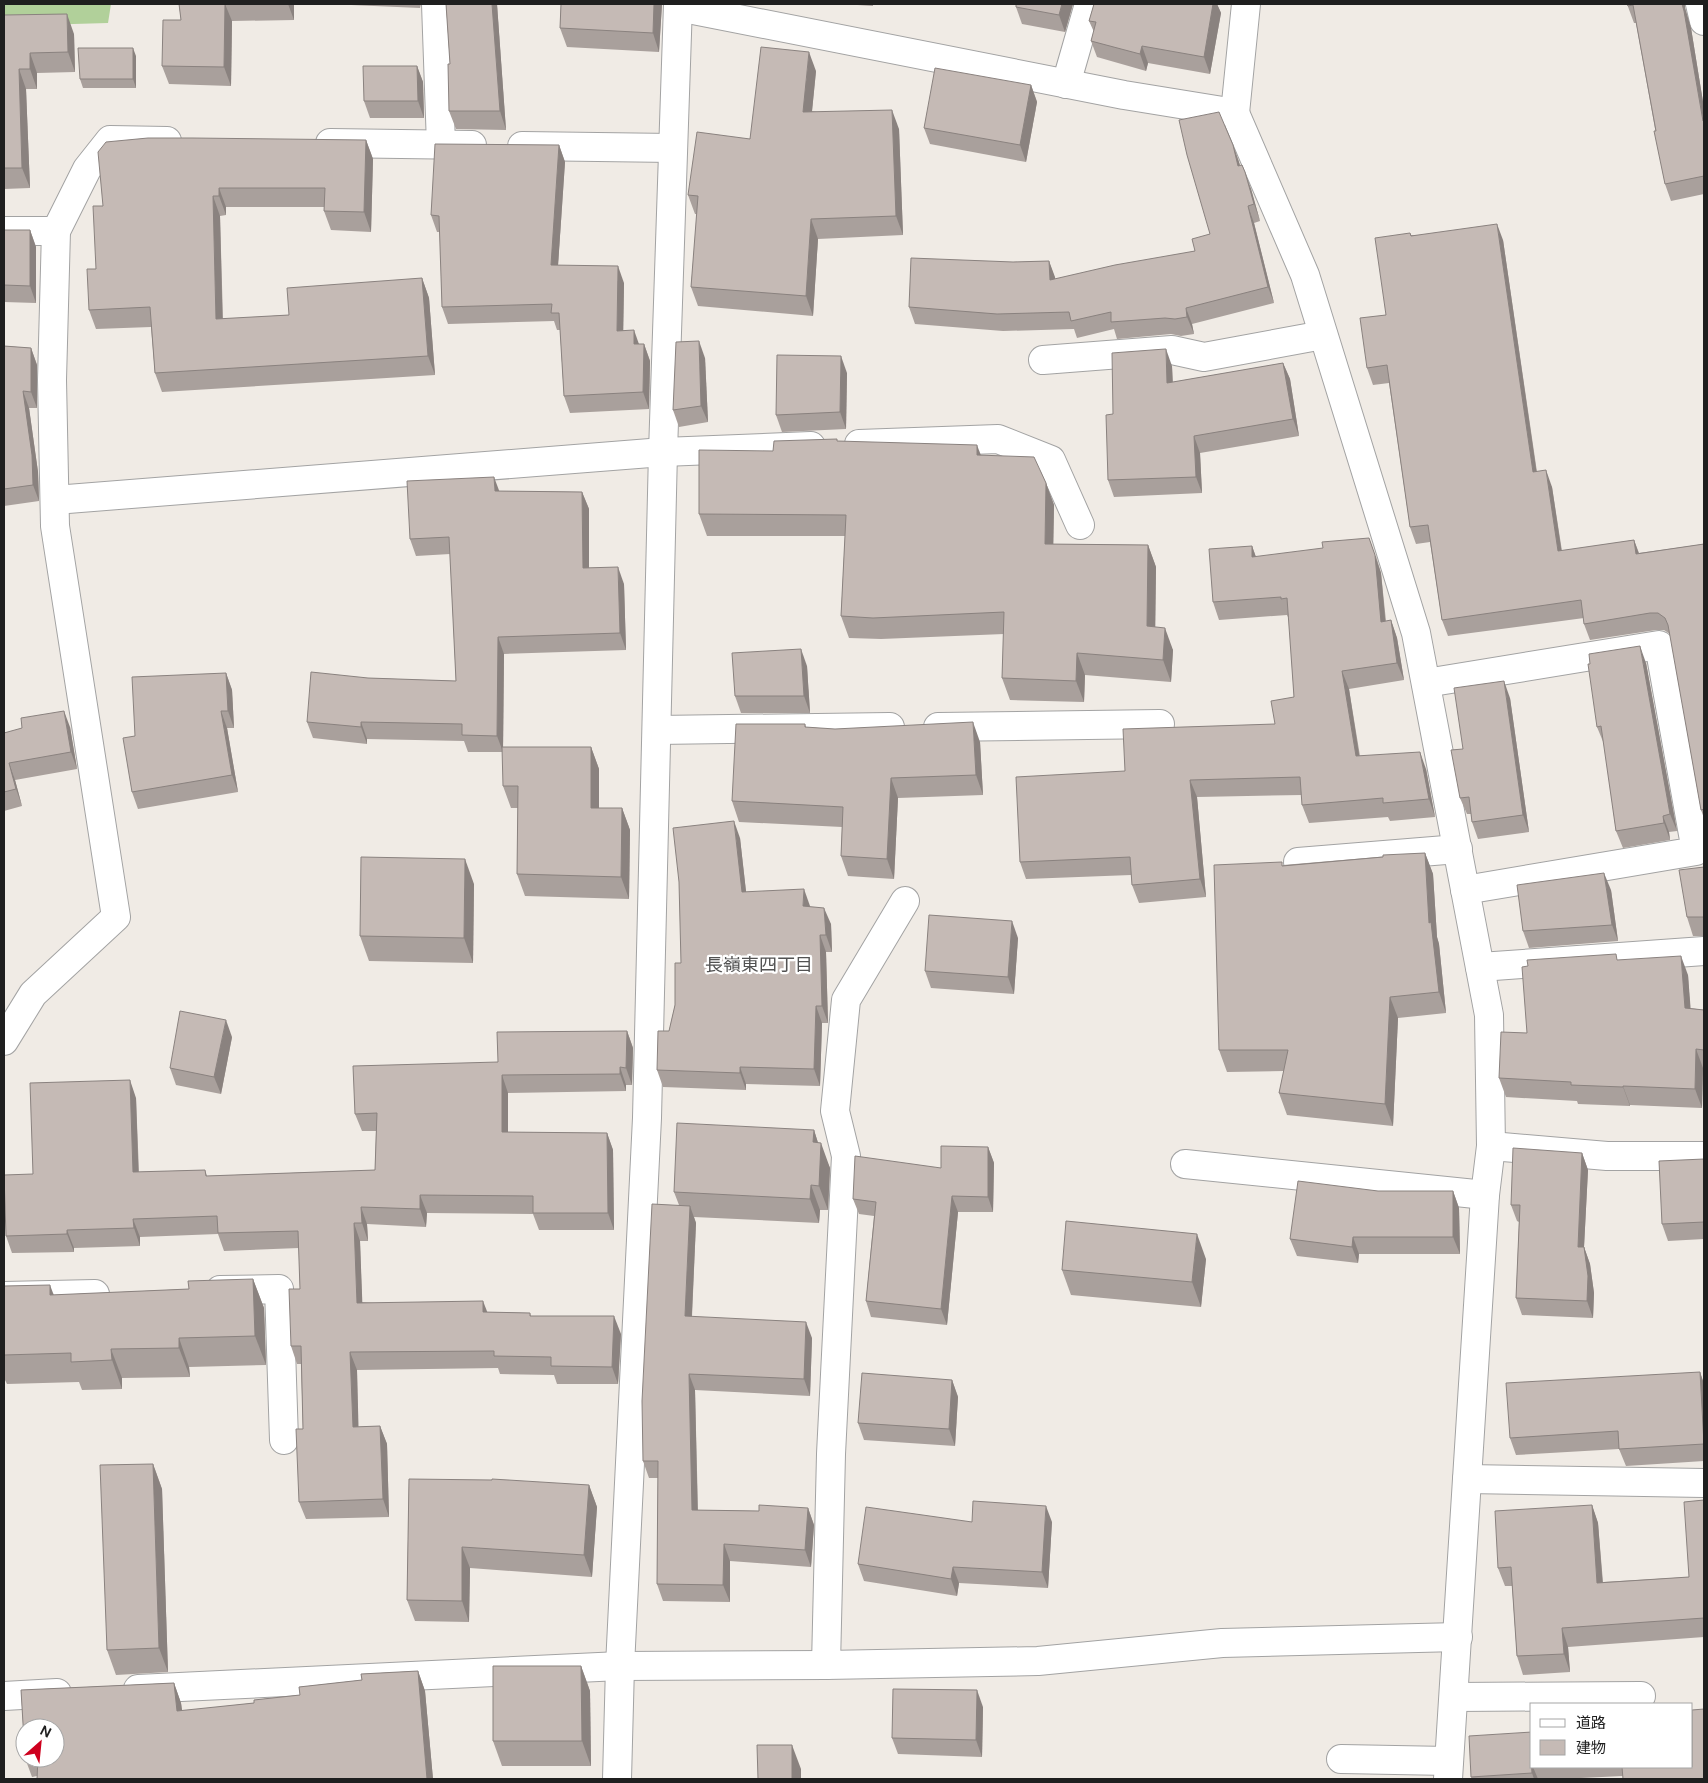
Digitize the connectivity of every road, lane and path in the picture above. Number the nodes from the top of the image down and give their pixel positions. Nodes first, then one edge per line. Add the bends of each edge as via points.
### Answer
1 (436, 4) edge
2 (1090, 4) edge
3 (1246, 4) edge
4 (1700, 4) edge
5 (678, 5) edge
6 (1704, 21) edge
7 (1066, 84) junction
8 (1235, 113) junction
9 (188, 141) edge
10 (304, 143) edge
11 (441, 145) junction
12 (673, 148) junction
13 (4, 231) edge
14 (56, 231) junction
15 (1323, 335) junction
16 (1043, 360) dead end
17 (663, 452) junction
18 (55, 500) junction
19 (1080, 525) dead end
20 (1426, 683) junction
21 (1160, 724) dead end
22 (657, 730) junction
23 (1458, 849) junction
24 (1298, 862) dead end
25 (1465, 890) junction
26 (905, 901) dead end
27 (1704, 951) edge
28 (1480, 967) junction
29 (4, 1042) edge
30 (1491, 1146) junction
31 (1704, 1156) edge
32 (1185, 1164) dead end
33 (1485, 1195) junction
34 (200, 1291) edge
35 (122, 1293) edge
36 (4, 1296) edge
37 (284, 1440) dead end
38 (1468, 1479) junction
39 (1704, 1483) edge
40 (1458, 1637) junction
41 (826, 1665) junction
42 (620, 1666) junction
43 (113, 1690) edge
44 (83, 1692) edge
45 (4, 1696) edge
46 (1641, 1696) dead end
47 (1454, 1697) junction
48 (1341, 1759) dead end
49 (1449, 1770) edge
50 (617, 1779) edge

1 - 11 street
2 - 7 street
3 - 8 street
4 - 6 street
5 - 7 street
5 - 12 street
7 - 8 street
8 - 15 street via 1305,275
9 - 14 street via 110,140 87,169
10 - 11 street
11 - 12 street
12 - 17 street
13 - 14 street
14 - 18 street via 52,380
15 - 16 street via 1204,357 1172,350
15 - 20 street via 1416,633
17 - 18 street
17 - 19 street via 998,439 1051,460
17 - 22 street
18 - 29 street via 55,526 116,917 32,994
20 - 23 street
20 - 25 street via 1658,645 1660,654 1696,851
21 - 22 street
22 - 42 street via 648,1118
23 - 24 street
23 - 25 street
25 - 28 street
26 - 41 street via 846,1000 845,1009 835,1111 846,1156
27 - 28 street
28 - 30 street via 1489,1016
30 - 31 street via 1607,1156
30 - 33 street
32 - 33 street
33 - 38 street
34 - 37 street via 279,1289
35 - 36 street
38 - 39 street
38 - 40 street
40 - 41 street via 1222,1643 1038,1660
40 - 47 street
41 - 42 street
42 - 43 street
42 - 50 street
44 - 45 street
46 - 47 street
47 - 49 street
48 - 49 street

